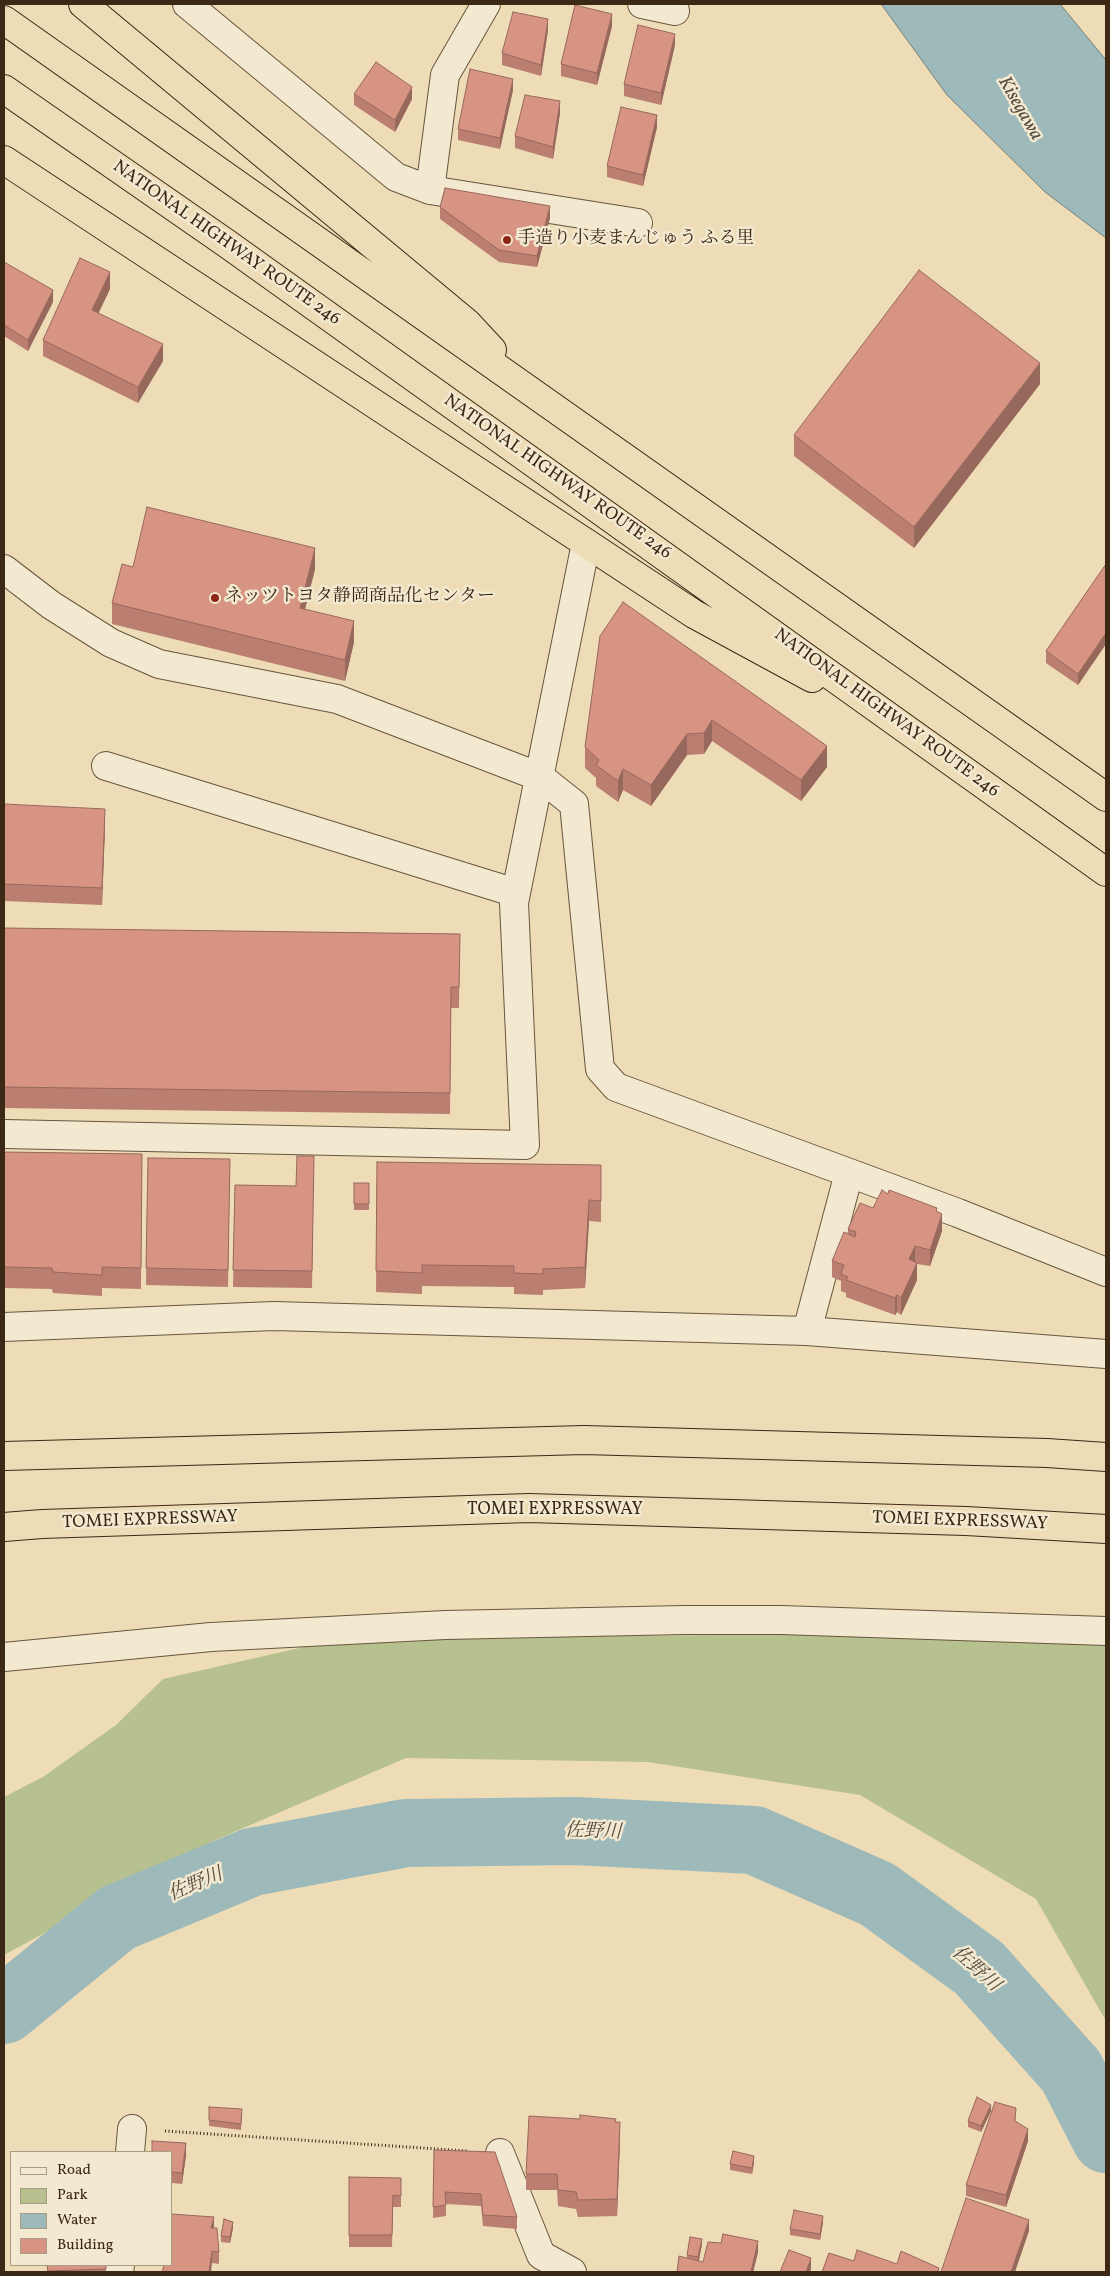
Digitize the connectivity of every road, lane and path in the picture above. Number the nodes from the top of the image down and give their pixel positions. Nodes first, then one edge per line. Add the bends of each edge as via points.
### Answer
1 (83, 4) edge
2 (187, 4) edge
3 (486, 4) edge
4 (642, 4) edge
5 (675, 11) dead end
6 (4, 20) edge
7 (4, 89) edge
8 (4, 160) edge
9 (430, 190) junction
10 (638, 223) dead end
11 (528, 389) junction
12 (586, 543) junction
13 (4, 570) edge
14 (921, 738) junction
15 (106, 766) dead end
16 (540, 777) junction
17 (1106, 797) edge
18 (1106, 872) edge
19 (516, 893) junction
20 (4, 1134) edge
21 (849, 1172) junction
22 (1106, 1272) edge
23 (4, 1327) edge
24 (807, 1331) junction
25 (1106, 1354) edge
26 (4, 1456) edge
27 (1106, 1457) edge
28 (4, 1527) edge
29 (1106, 1529) edge
30 (1106, 1631) edge
31 (4, 1657) edge
32 (131, 2141) edge
33 (500, 2152) joint
34 (572, 2272) edge

1 - 11 highway via 467,322
2 - 9 street via 396,177
3 - 9 street via 445,75
4 - 5 street
6 - 11 highway
7 - 14 highway, NATIONAL HIGHWAY ROUTE 246 via 226,243
8 - 12 highway
9 - 10 street
11 - 17 highway
12 - 14 highway via 694,614
12 - 16 street
13 - 16 street via 111,643 159,664 337,699
14 - 18 highway, NATIONAL HIGHWAY ROUTE 246
15 - 19 street
16 - 19 street
16 - 21 street via 574,804 600,1070 616,1087
19 - 20 street via 525,1145
21 - 22 street
21 - 24 street
23 - 24 street via 274,1316
24 - 25 street
26 - 27 highway via 584,1440
28 - 29 highway, TOMEI EXPRESSWAY via 528,1508 956,1521
30 - 31 street via 781,1620 475,1624 211,1637
32 - 33 path
33 - 34 street via 541,2255

